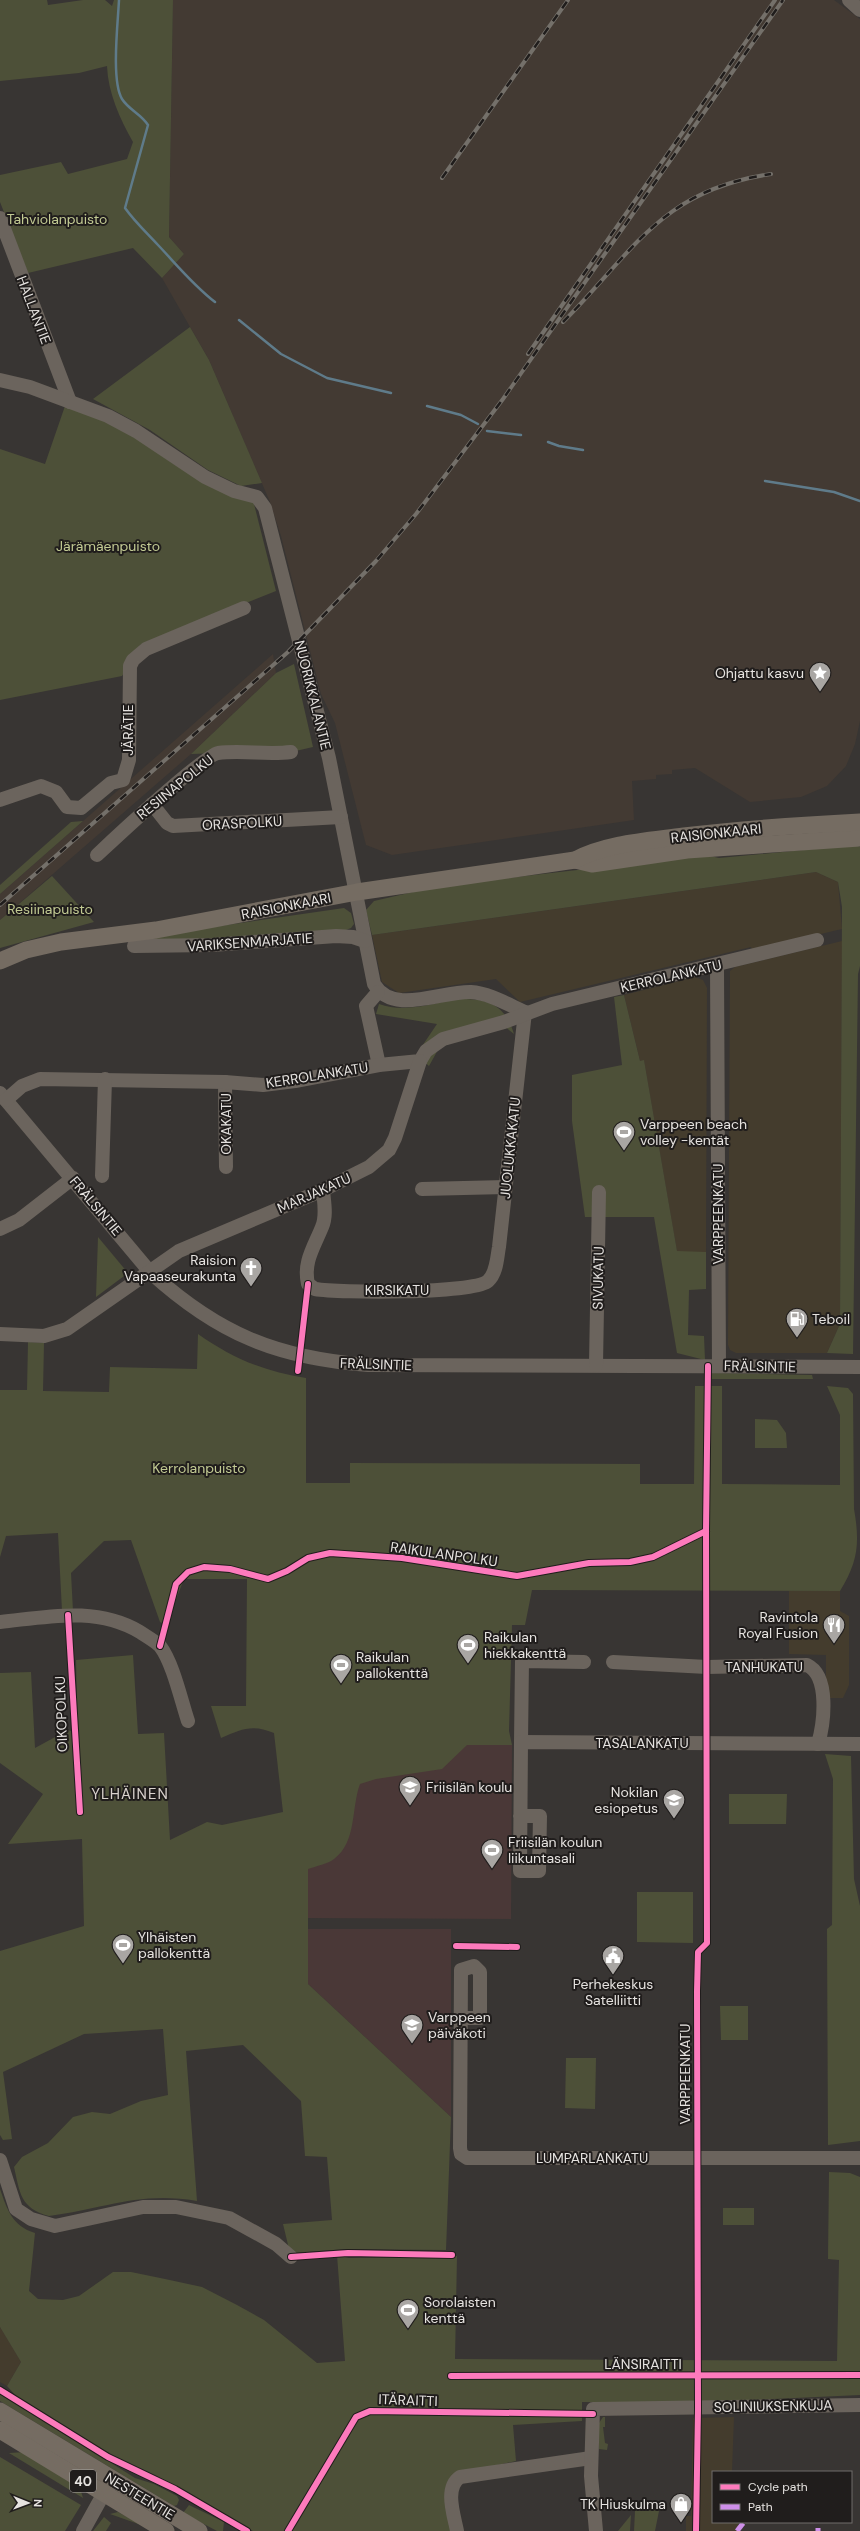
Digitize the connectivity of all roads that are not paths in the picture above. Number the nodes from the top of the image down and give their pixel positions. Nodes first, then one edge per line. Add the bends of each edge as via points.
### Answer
1 (849, 0) edge
2 (860, 10) edge
3 (0, 218) edge
4 (0, 380) edge
5 (70, 402) junction
6 (244, 608) dead end
7 (291, 752) dead end
8 (0, 800) edge
9 (152, 804) junction
10 (341, 817) junction
11 (860, 822) edge
12 (860, 838) edge
13 (97, 855) dead end
14 (575, 860) junction
15 (357, 892) junction
16 (817, 940) dead end
17 (366, 941) junction
18 (134, 946) dead end
19 (0, 961) edge
20 (717, 966) junction
21 (378, 992) junction
22 (525, 1012) junction
23 (420, 1061) junction
24 (379, 1065) junction
25 (105, 1080) junction
26 (225, 1082) junction
27 (3, 1097) edge
28 (226, 1167) dead end
29 (102, 1176) dead end
30 (73, 1178) junction
31 (506, 1187) junction
32 (422, 1189) dead end
33 (323, 1190) junction
34 (599, 1192) dead end
35 (0, 1229) edge
36 (150, 1272) junction
37 (488, 1282) joint
38 (0, 1334) edge
39 (596, 1365) junction
40 (718, 1366) junction
41 (860, 1367) edge
42 (0, 1622) edge
43 (584, 1662) dead end
44 (613, 1662) dead end
45 (188, 1721) dead end
46 (521, 1742) junction
47 (818, 1744) junction
48 (860, 1744) edge
49 (520, 1816) dead end
50 (460, 2018) dead end
51 (860, 2158) edge
52 (0, 2160) edge
53 (291, 2257) dead end
54 (860, 2405) edge
55 (0, 2410) edge
56 (0, 2430) edge
57 (591, 2458) junction
58 (112, 2478) junction
59 (103, 2494) junction
60 (82, 2531) edge
61 (166, 2531) edge
62 (199, 2531) edge
63 (457, 2531) edge
64 (596, 2531) edge

1 - 2 street
3 - 5 street, HALLANTIE
4 - 5 street via 30,387
5 - 10 street, NUORIKKALANTIE via 122,424 225,487 253,495 260,500 265,508 288,593
6 - 8 street, JÄRÄTIE via 146,649 132,660 128,678 128,760 123,780 111,783 80,808 67,807 56,792 41,786
7 - 9 street, RESIINAPOLKU via 216,753
9 - 10 street, ORASPOLKU via 167,823 173,826
9 - 13 street, RESIINAPOLKU
10 - 15 street, NUORIKKALANTIE
11 - 14 main road, RAISIONKAARI via 798,825 663,839 592,851
12 - 14 main road, RAISIONKAARI via 680,851 592,864
14 - 15 main road, RAISIONKAARI
15 - 17 street
15 - 19 main road, RAISIONKAARI via 156,930 45,945
16 - 20 street, KERROLANKATU
17 - 18 street, VARIKSENMARJATIE via 336,936 212,946
17 - 21 street via 371,975
20 - 22 street, KERROLANKATU
20 - 40 street, VARPPEENKATU
21 - 22 street via 390,998 404,1000 478,993
21 - 24 street via 366,1006
22 - 23 street, KERROLANKATU via 504,1022 443,1039 426,1051
22 - 31 street, JUOLUKKAKATU
23 - 24 street, KERROLANKATU
23 - 33 street, MARJAKATU via 389,1150 369,1167
24 - 26 street, KERROLANKATU via 279,1083
25 - 26 street, KERROLANKATU
25 - 27 street, KERROLANKATU via 32,1081
25 - 29 street
26 - 28 street, OKAKATU
27 - 30 street, FRÄLSINTIE
30 - 35 street via 19,1220
30 - 36 street, FRÄLSINTIE
31 - 32 street
31 - 37 street, JUOLUKKAKATU via 497,1260
33 - 36 street, MARJAKATU via 179,1252
33 - 37 street, KIRSIKATU via 325,1215 307,1262 308,1284 315,1289 411,1291 478,1286
34 - 39 street, SIVUKATU
36 - 38 street, MARJAKATU via 78,1322 56,1334 31,1337
36 - 39 street, FRÄLSINTIE via 207,1318 248,1339 324,1362 368,1365
39 - 40 street, FRÄLSINTIE
40 - 41 street, FRÄLSINTIE
42 - 45 street via 92,1615 114,1619 130,1626 160,1646
43 - 46 street via 522,1661
44 - 47 street, TANHUKATU via 706,1667 807,1665 814,1668 822,1687
46 - 47 street, TASALANKATU
46 - 49 street
47 - 48 street, TASALANKATU
50 - 51 street, LUMPARLANKATU via 460,2148 461,2154 467,2158
52 - 53 street via 16,2209 31,2219 56,2226 143,2207 176,2207 229,2218 276,2244
54 - 57 street, SOLINIUKSENKUJA via 593,2409
55 - 58 main road, NESTEENTIE / 40
56 - 59 main road, NESTEENTIE / 40
57 - 63 street via 460,2477 451,2496
57 - 64 street, SOLINIUKSENKUJA
58 - 59 street
58 - 62 main road, NESTEENTIE / 40
59 - 60 street
59 - 61 main road, NESTEENTIE / 40

